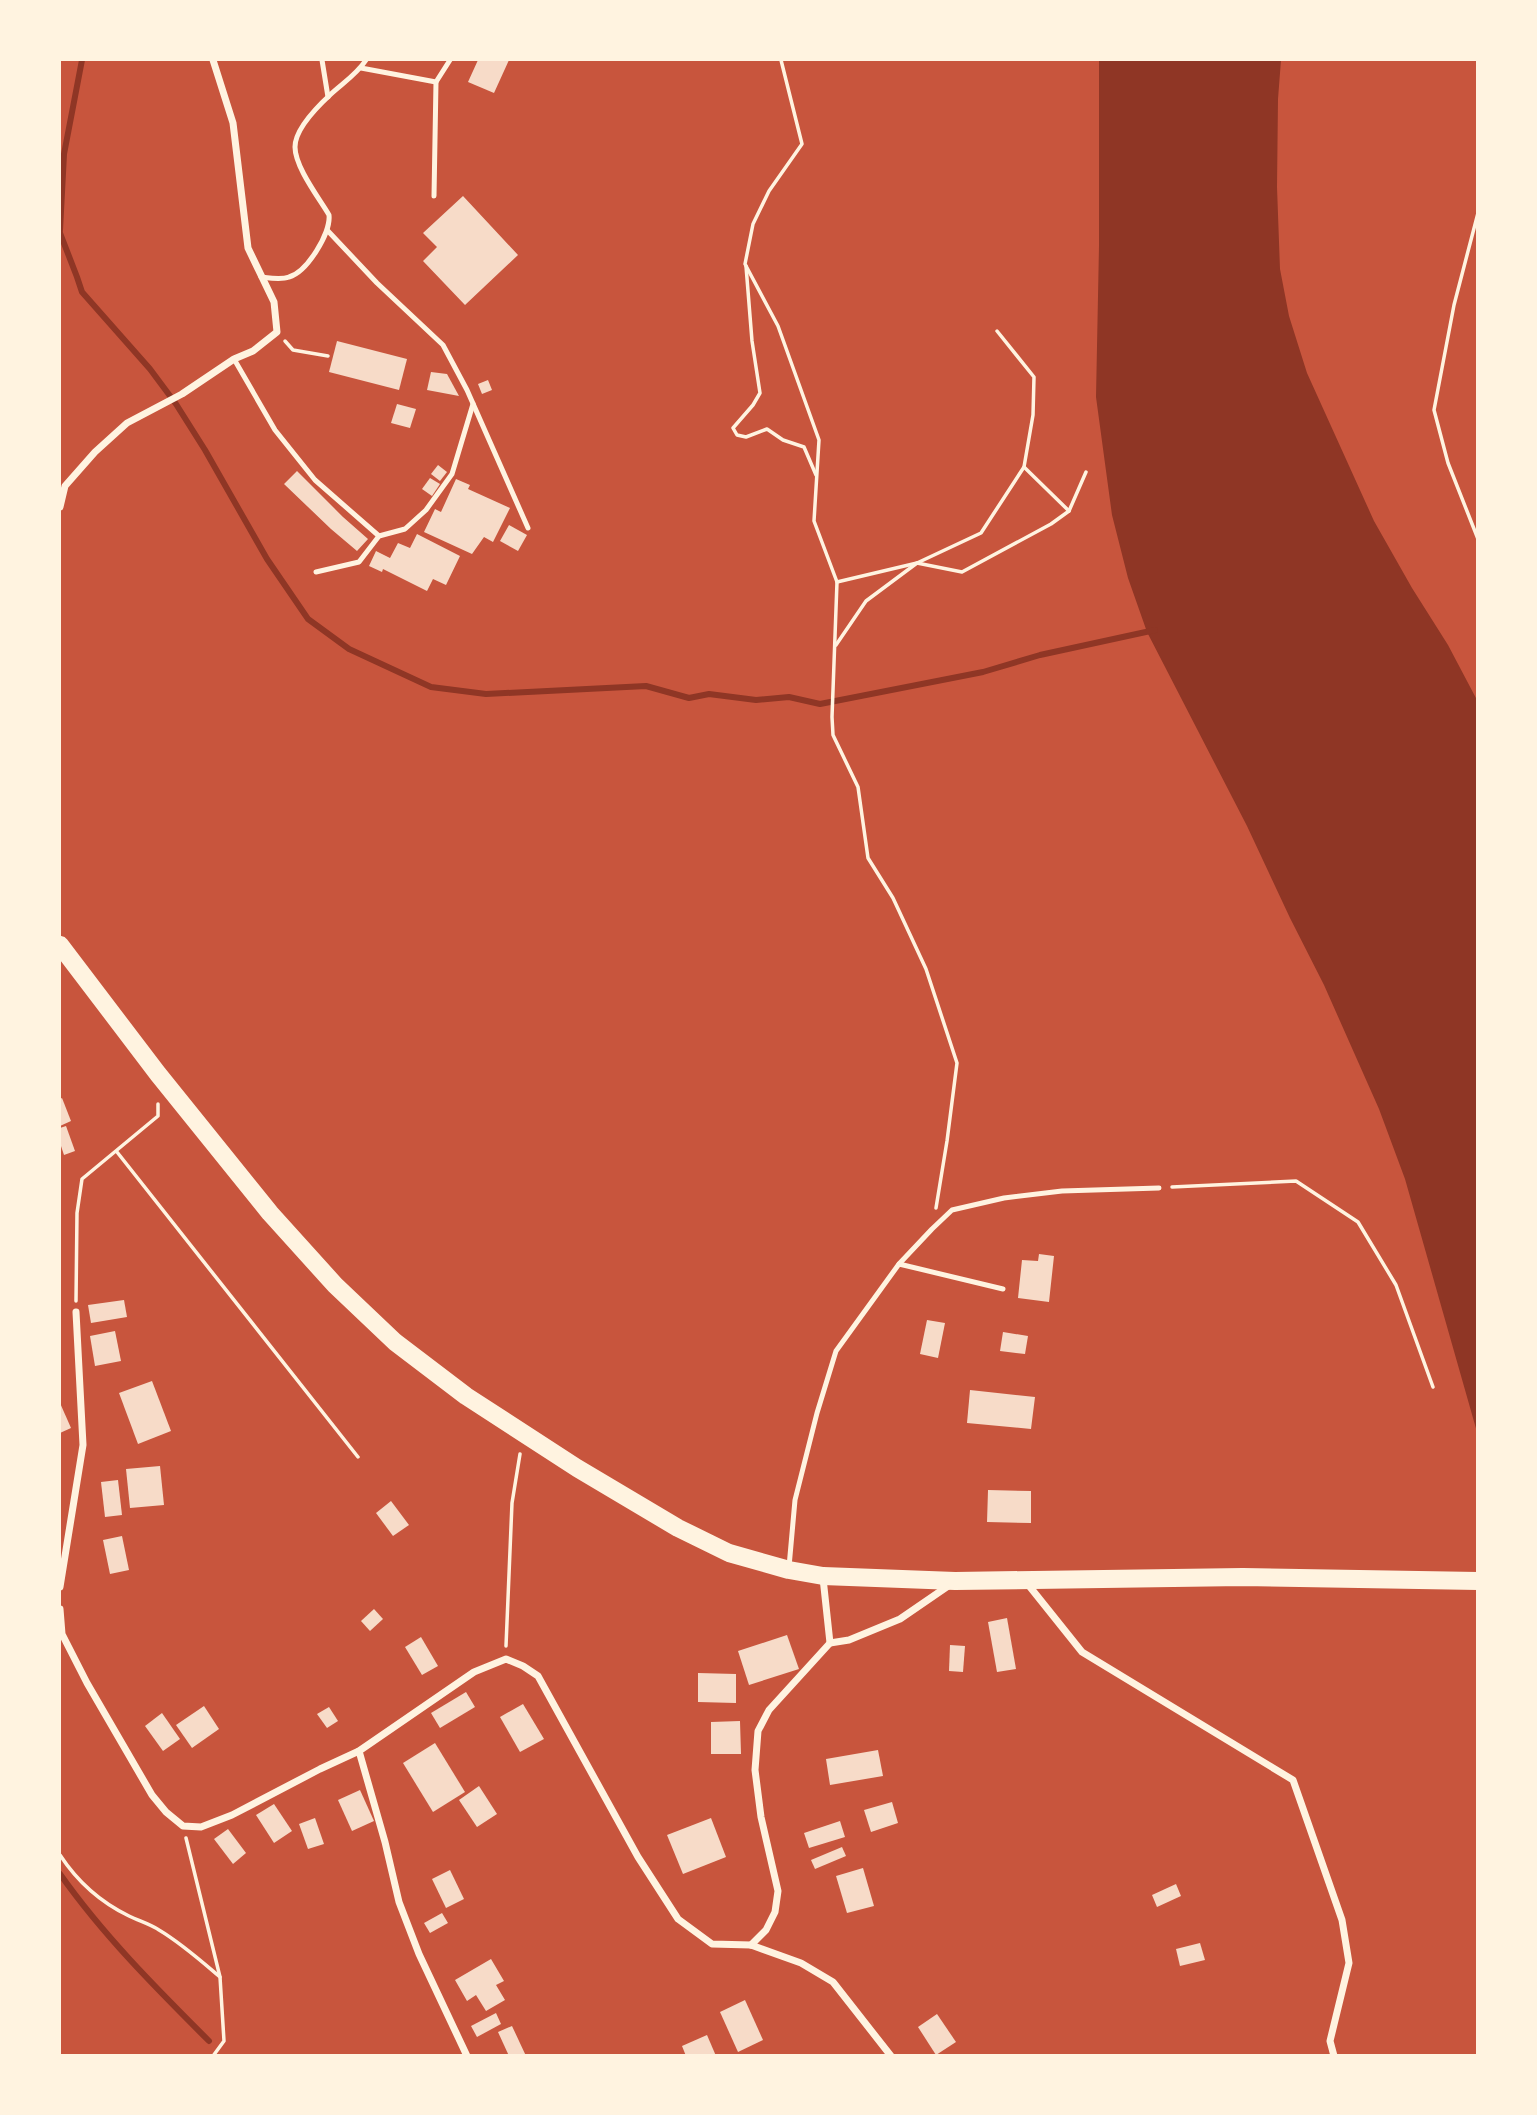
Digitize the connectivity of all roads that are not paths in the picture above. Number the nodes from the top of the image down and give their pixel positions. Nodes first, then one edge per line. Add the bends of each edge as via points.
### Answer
1 (213, 60) edge
2 (322, 60) edge
3 (366, 60) edge
4 (450, 60) edge
5 (360, 68) junction
6 (436, 82) junction
7 (328, 97) junction
8 (434, 196) dead end
9 (328, 231) junction
10 (261, 277) junction
11 (234, 359) junction
12 (473, 403) junction
13 (60, 508) edge
14 (528, 528) dead end
15 (379, 536) junction
16 (316, 572) dead end
17 (60, 946) edge
18 (1159, 1188) road end
19 (898, 1264) junction
20 (1003, 1289) dead end
21 (76, 1312) road end
22 (789, 1570) junction
23 (823, 1576) junction
24 (1024, 1579) junction
25 (955, 1581) junction
26 (1478, 1581) edge
27 (60, 1587) edge
28 (60, 1609) edge
29 (830, 1643) junction
30 (359, 1751) junction
31 (751, 1945) junction
32 (467, 2056) edge
33 (891, 2056) edge
34 (1334, 2056) edge

1 - 10 street via 233,123 248,248
2 - 7 lane
3 - 5 lane
4 - 6 lane
5 - 6 lane
5 - 7 lane
6 - 8 lane
7 - 9 lane via 316,108 295,145 297,161 329,215
9 - 10 lane via 296,274
9 - 12 lane via 443,345
10 - 11 street via 274,302 277,331 253,351
11 - 13 street via 127,423 65,486
11 - 15 lane via 275,430 314,480
12 - 14 lane
12 - 15 lane via 446,483 405,528
15 - 16 lane via 359,562
17 - 22 main road via 270,1213 395,1342 466,1396 678,1528 729,1553
18 - 19 lane via 1062,1191 952,1210
19 - 20 lane
19 - 22 lane via 836,1351 795,1500
21 - 27 street via 83,1445
22 - 23 main road
23 - 25 main road
23 - 29 street
24 - 25 main road
24 - 26 main road
24 - 34 street via 1082,1652 1293,1780 1342,1920 1349,1963 1330,2041
25 - 29 street via 900,1619
28 - 30 street via 62,1634 87,1683 152,1796 183,1826 201,1827 233,1815
29 - 31 street via 769,1710 758,1731 755,1770 778,1891 775,1912
30 - 31 street via 474,1672 506,1659 523,1666 538,1676 638,1857 678,1919 712,1944
30 - 32 street via 399,1902
31 - 33 street via 801,1963 833,1982

